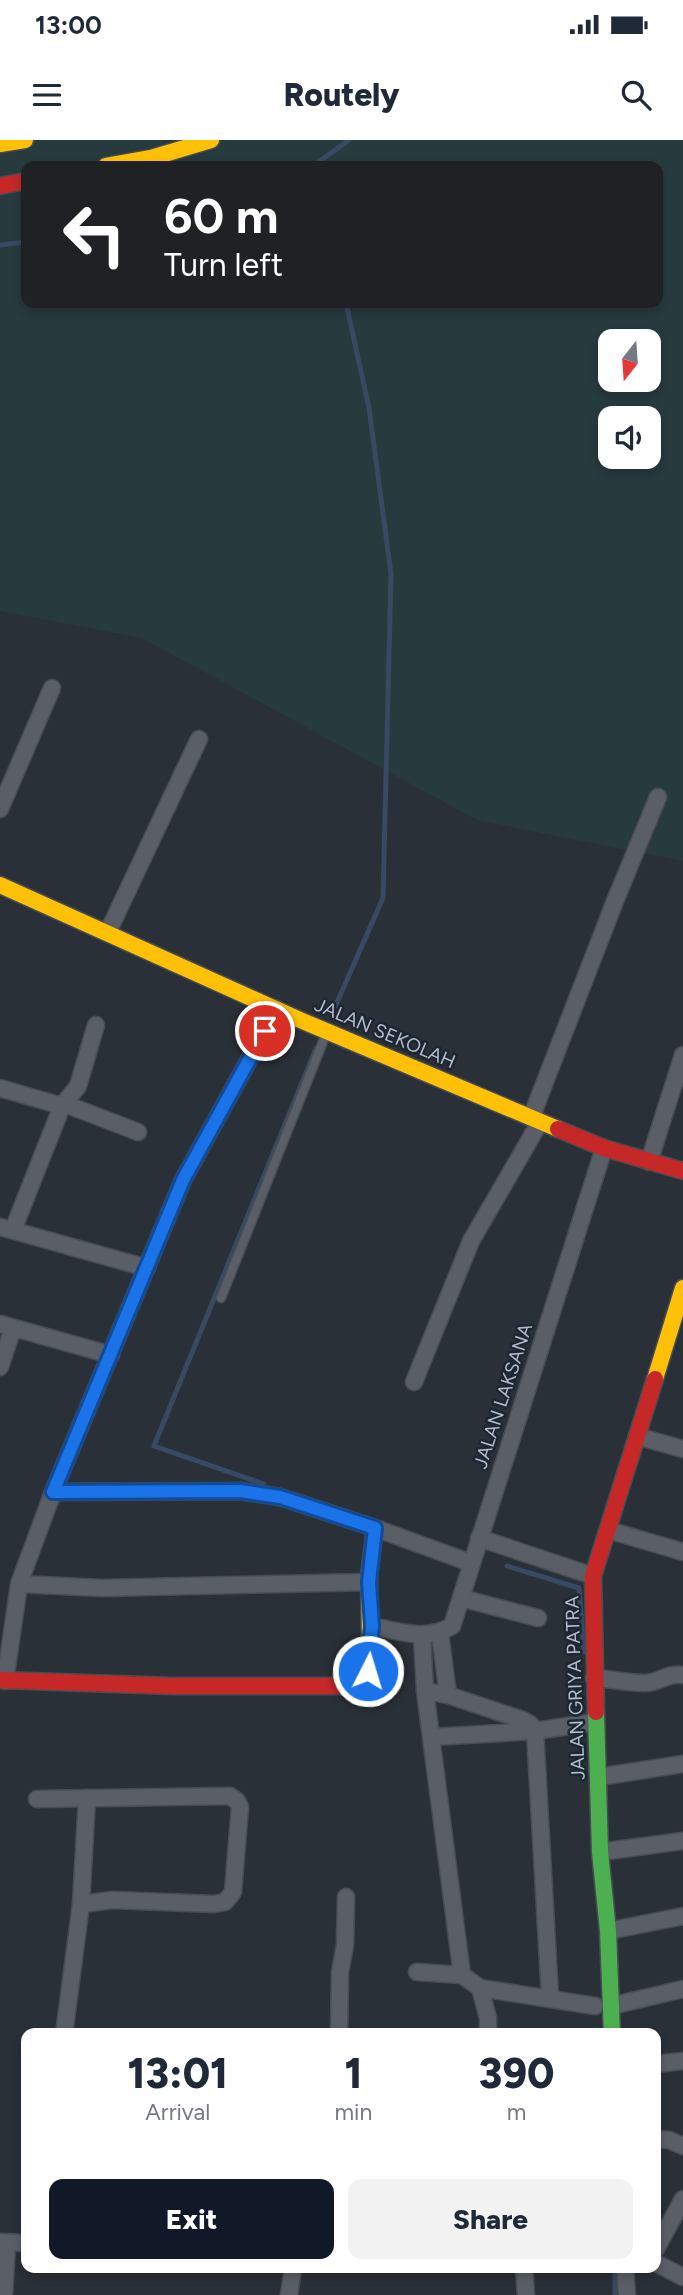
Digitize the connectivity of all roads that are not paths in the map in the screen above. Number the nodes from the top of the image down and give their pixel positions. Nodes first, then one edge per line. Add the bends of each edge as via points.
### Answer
1 (25, 140) edge
2 (211, 140) edge
3 (0, 144) edge
4 (134, 161) edge
5 (21, 182) edge
6 (0, 186) edge
7 (52, 688) dead end
8 (199, 739) dead end
9 (658, 797) dead end
10 (0, 810) edge
11 (2, 890) edge
12 (108, 932) junction
13 (277, 1009) junction
14 (96, 1025) dead end
15 (325, 1030) junction
16 (683, 1055) edge
17 (0, 1088) edge
18 (63, 1105) junction
19 (536, 1120) junction
20 (138, 1132) dead end
21 (604, 1148) junction
22 (649, 1161) junction
23 (683, 1171) edge
24 (7, 1228) edge
25 (147, 1268) junction
26 (683, 1288) edge
27 (221, 1298) dead end
28 (7, 1326) edge
29 (675, 1340) edge
30 (111, 1355) junction
31 (0, 1367) edge
32 (414, 1382) dead end
33 (636, 1436) junction
34 (683, 1449) edge
35 (53, 1492) junction
36 (375, 1528) junction
37 (608, 1530) junction
38 (479, 1538) junction
39 (683, 1552) edge
40 (471, 1563) junction
41 (593, 1576) junction
42 (369, 1582) junction
43 (19, 1584) junction
44 (461, 1598) junction
45 (538, 1618) dead end
46 (372, 1626) junction
47 (440, 1633) junction
48 (422, 1636) junction
49 (683, 1675) edge
50 (594, 1678) junction
51 (3, 1681) edge
52 (425, 1691) junction
53 (448, 1695) junction
54 (590, 1723) junction
55 (535, 1731) junction
56 (432, 1737) junction
57 (683, 1764) edge
58 (599, 1777) junction
59 (87, 1798) junction
60 (37, 1799) dead end
61 (683, 1841) edge
62 (600, 1852) junction
63 (346, 1897) dead end
64 (81, 1904) junction
65 (683, 1916) edge
66 (608, 1931) junction
67 (417, 1972) dead end
68 (462, 1975) junction
69 (480, 1988) junction
70 (683, 1989) edge
71 (550, 1997) junction
72 (603, 2006) junction
73 (65, 2028) edge
74 (340, 2028) edge
75 (488, 2028) edge
76 (610, 2028) edge
77 (683, 2061) edge
78 (661, 2063) edge
79 (661, 2139) edge
80 (683, 2146) edge
81 (683, 2199) edge
82 (661, 2218) edge
83 (673, 2218) junction
84 (661, 2240) edge
85 (3, 2243) edge
86 (21, 2243) edge
87 (661, 2266) edge
88 (292, 2273) edge
89 (524, 2273) edge
90 (625, 2273) edge
91 (683, 2277) edge
92 (4, 2295) edge
93 (289, 2295) edge
94 (526, 2295) edge
95 (627, 2295) edge

1 - 3 street
2 - 4 street
5 - 6 street
7 - 10 street
8 - 12 street
9 - 19 street
11 - 12 street, JALAN SEKOLAH
12 - 13 street, JALAN SEKOLAH
13 - 15 street, JALAN SEKOLAH
13 - 25 street via 183,1180
14 - 18 street via 78,1086
15 - 19 street, JALAN SEKOLAH
15 - 27 lane
16 - 22 street
17 - 18 street
18 - 20 street
18 - 24 street
19 - 21 street, JALAN SEKOLAH
19 - 32 street via 471,1241
21 - 22 street, JALAN SEKOLAH
21 - 38 street, JALAN LAKSANA
22 - 23 street, JALAN SEKOLAH
24 - 25 street
25 - 30 street
26 - 29 street, JALAN GRIYA PATRA
28 - 30 street
28 - 31 street
29 - 33 street, JALAN GRIYA PATRA
30 - 35 street
33 - 34 street
33 - 37 street, JALAN GRIYA PATRA
35 - 36 street via 240,1491 280,1497
35 - 43 street
36 - 40 street
36 - 42 street
37 - 39 street
37 - 41 street, JALAN GRIYA PATRA
38 - 40 street, JALAN LAKSANA
38 - 41 street
40 - 44 street, JALAN LAKSANA
41 - 50 street, JALAN GRIYA PATRA
42 - 43 street via 102,1588
42 - 46 street
43 - 51 street
44 - 45 street
44 - 47 street, JALAN LAKSANA via 452,1626
46 - 48 street
46 - 51 street via 368,1671 363,1682 354,1686
47 - 48 street
47 - 53 street
48 - 52 street
49 - 50 street via 646,1683
50 - 54 street, JALAN GRIYA PATRA
52 - 53 street
52 - 56 street
53 - 55 street via 523,1720
54 - 55 street
54 - 58 street, JALAN GRIYA PATRA
55 - 56 street
55 - 71 street
56 - 68 street
57 - 58 street
58 - 62 street, JALAN GRIYA PATRA
59 - 60 street
59 - 64 street
59 - 64 street via 230,1796 240,1807 233,1892 225,1902 113,1900
61 - 62 street
62 - 66 street, JALAN GRIYA PATRA
63 - 74 street
64 - 73 street
65 - 66 street
66 - 72 street, JALAN GRIYA PATRA
67 - 68 street
68 - 69 street
69 - 71 street
69 - 75 street
70 - 72 street
71 - 72 street
72 - 76 street, JALAN GRIYA PATRA
77 - 78 street
79 - 80 street
81 - 83 street
82 - 83 street
83 - 84 street
85 - 86 street
85 - 92 street
87 - 91 street
88 - 93 street
89 - 94 street
90 - 95 street

